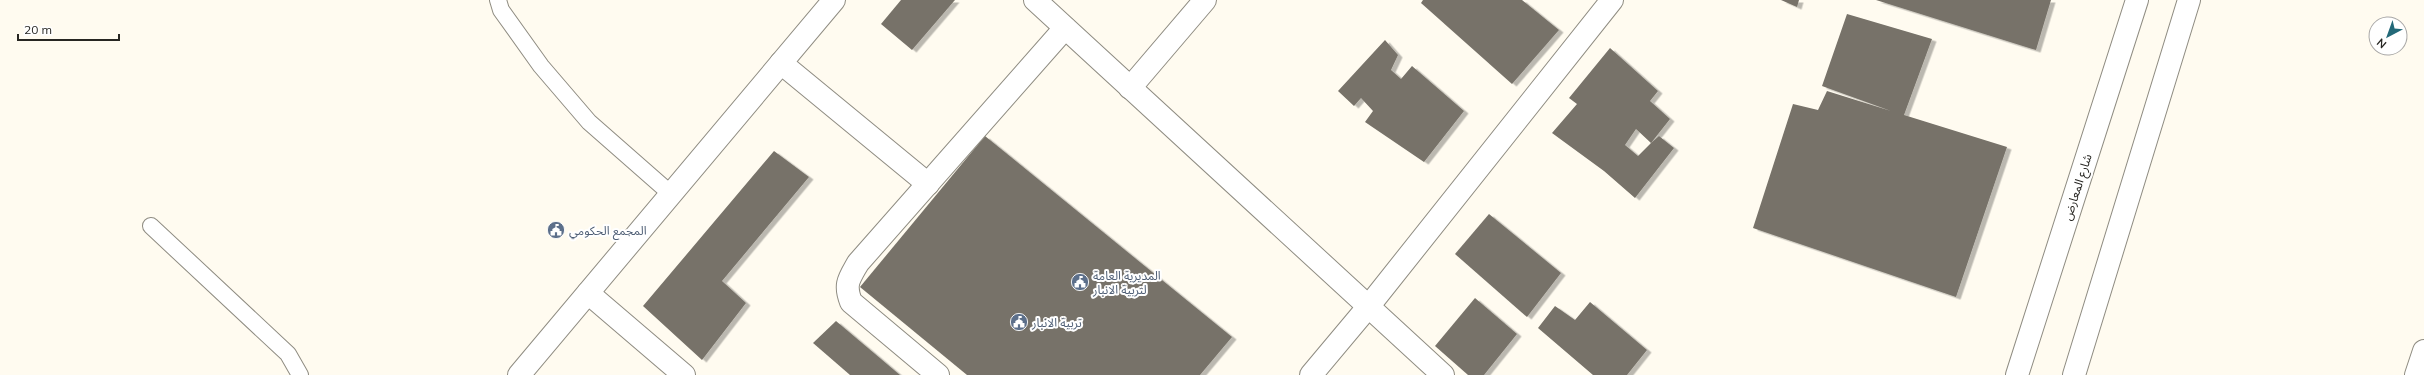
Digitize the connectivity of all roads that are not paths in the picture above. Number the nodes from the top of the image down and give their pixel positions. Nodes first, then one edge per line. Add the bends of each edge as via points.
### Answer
1 (498, 0) edge
2 (834, 0) edge
3 (1035, 0) edge
4 (1205, 0) edge
5 (1612, 0) edge
6 (2136, 0) edge
7 (2190, 0) edge
8 (1065, 28) junction
9 (781, 63) junction
10 (1130, 88) junction
11 (928, 184) junction
12 (671, 194) junction
13 (151, 226) dead end
14 (588, 293) junction
15 (1368, 307) junction
16 (2424, 351) edge
17 (300, 375) edge
18 (519, 375) edge
19 (684, 375) edge
20 (938, 375) edge
21 (1311, 375) edge
22 (1443, 375) edge
23 (2016, 375) edge
24 (2074, 375) edge
25 (2416, 375) edge

1 - 12 lane via 500,10 541,66 589,122
2 - 9 street
3 - 8 street
4 - 10 street
5 - 15 street
6 - 23 street, شارع المعارض
7 - 24 street
8 - 10 street
8 - 11 street
9 - 11 street
9 - 12 street
10 - 15 street
11 - 20 street via 858,263 849,278 846,290 851,302
12 - 14 street
13 - 17 lane via 288,354
14 - 18 street
14 - 19 street
15 - 21 street
15 - 22 street
16 - 25 street

